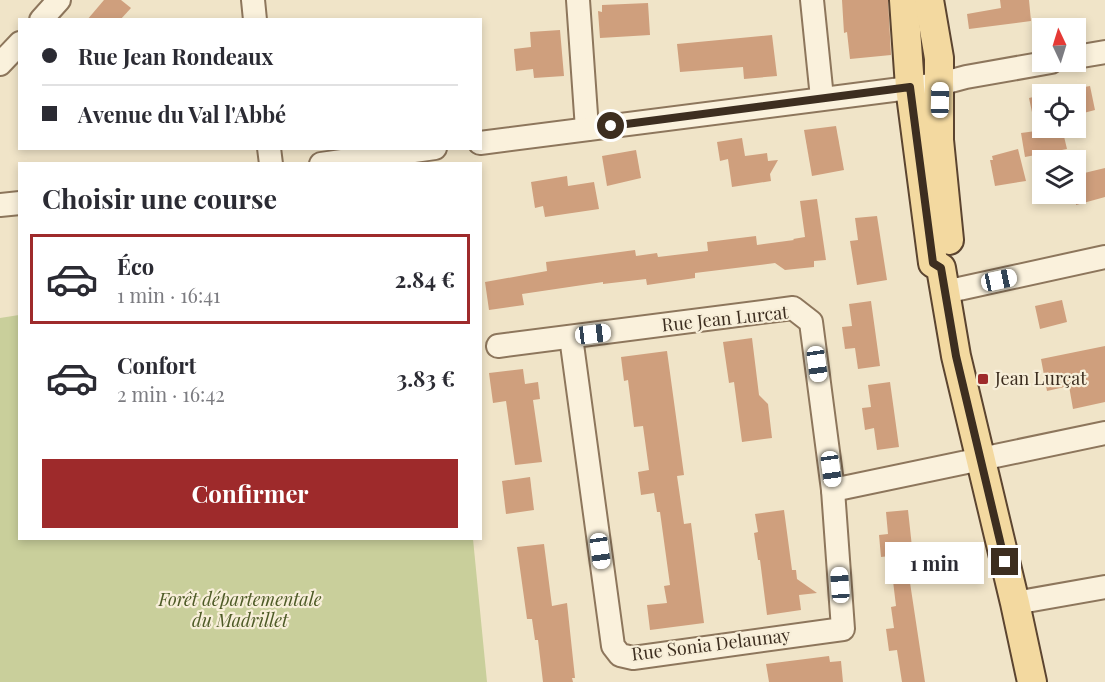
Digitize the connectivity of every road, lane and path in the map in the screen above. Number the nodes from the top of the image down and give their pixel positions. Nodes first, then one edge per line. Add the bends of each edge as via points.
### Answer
1 (59, 0) edge
2 (253, 0) edge
3 (578, 0) edge
4 (812, 0) edge
5 (904, 0) edge
6 (929, 0) edge
7 (43, 18) edge
8 (255, 18) edge
9 (18, 45) edge
10 (1105, 52) edge
11 (1086, 55) edge
12 (0, 63) edge
13 (1032, 66) edge
14 (940, 84) junction
15 (910, 87) junction
16 (822, 98) junction
17 (587, 129) junction
18 (482, 143) edge
19 (421, 150) edge
20 (335, 162) edge
21 (18, 203) edge
22 (0, 205) edge
23 (1105, 257) edge
24 (943, 280) junction
25 (571, 337) junction
26 (498, 346) dead end
27 (1105, 433) edge
28 (979, 460) junction
29 (833, 490) junction
30 (1105, 587) edge
31 (1015, 603) junction
32 (1032, 682) edge

1 - 7 street
2 - 8 street
3 - 17 street
4 - 16 street
5 - 15 main road
6 - 14 main road
9 - 12 street
10 - 11 street
13 - 14 street
14 - 15 street
14 - 24 main road via 939,140 950,262
15 - 16 street
15 - 24 main road via 933,263
16 - 17 street
17 - 18 street
19 - 20 street
21 - 22 street
23 - 24 street
24 - 28 main road
25 - 26 street, Rue Jean Lurcat
25 - 29 street, Rue Jean Lurcat via 793,308 811,322
25 - 29 street, Rue Sonia Delaunay via 613,646 620,655 633,658 843,628
27 - 28 street
28 - 29 street
28 - 31 main road
30 - 31 street
31 - 32 main road

